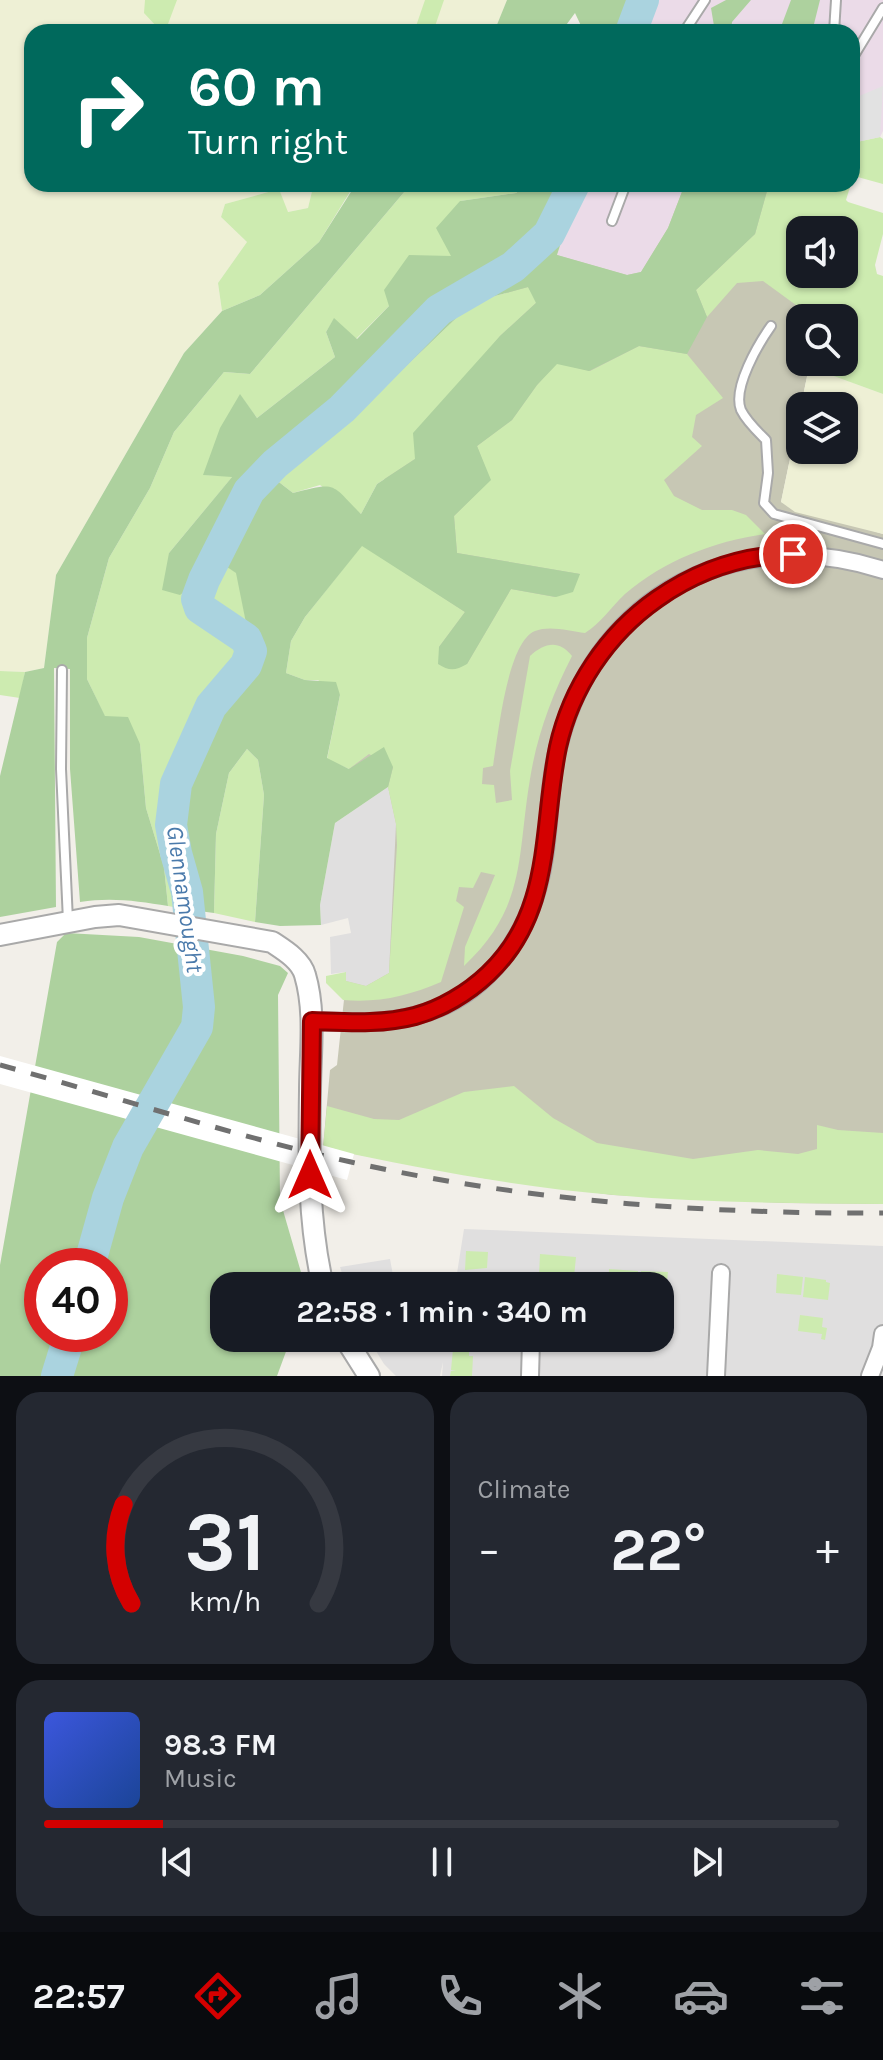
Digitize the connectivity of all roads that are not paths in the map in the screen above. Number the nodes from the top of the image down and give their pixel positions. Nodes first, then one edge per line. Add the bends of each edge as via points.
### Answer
1 (836, 0) edge
2 (706, 1) edge
3 (883, 8) edge
4 (688, 24) edge
5 (834, 24) edge
6 (860, 46) edge
7 (623, 192) edge
8 (612, 221) dead end
9 (771, 326) dead end
10 (883, 544) edge
11 (883, 570) edge
12 (62, 670) dead end
13 (68, 922) junction
14 (0, 935) edge
15 (312, 1021) junction
16 (320, 1272) edge
17 (721, 1273) dead end
18 (883, 1334) edge
19 (354, 1352) edge
20 (531, 1352) edge
21 (369, 1376) edge
22 (530, 1376) edge
23 (716, 1376) edge
24 (870, 1376) edge

1 - 5 lane
2 - 4 lane
3 - 6 lane
7 - 8 lane
9 - 10 lane via 742,384 739,407 766,440 764,503 774,514
11 - 15 street via 811,554 740,559 702,572 640,610 598,656 568,715 558,746 533,904 520,936 499,963 457,997 415,1016 375,1022
12 - 13 lane
13 - 14 street
13 - 15 street via 119,915 272,942 305,973
15 - 16 street via 310,1203
17 - 23 street
18 - 24 street
19 - 21 street
20 - 22 street

